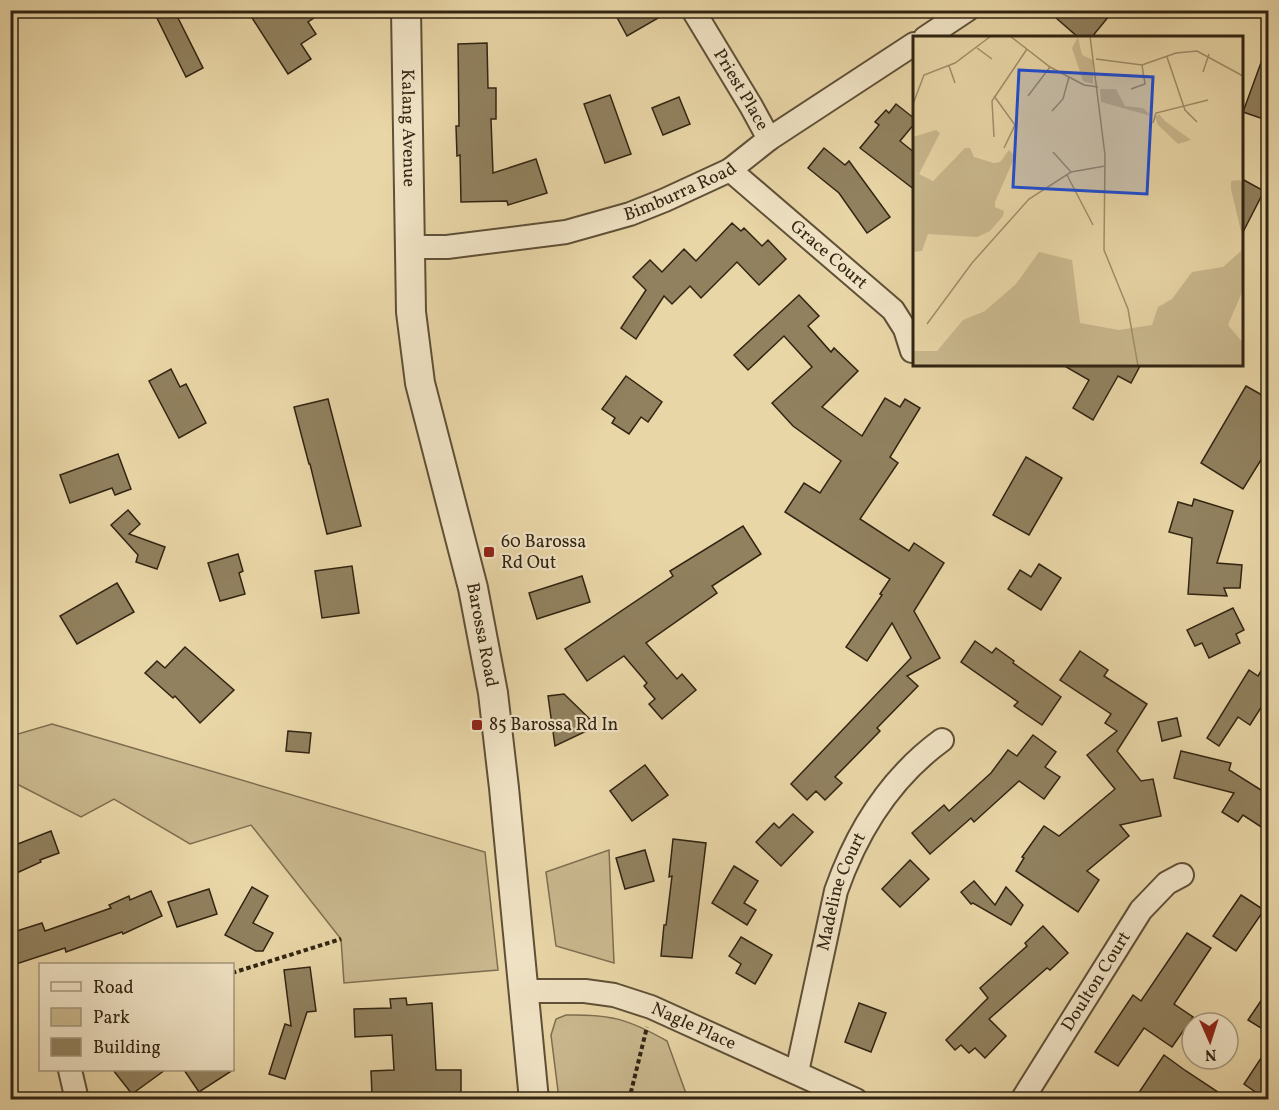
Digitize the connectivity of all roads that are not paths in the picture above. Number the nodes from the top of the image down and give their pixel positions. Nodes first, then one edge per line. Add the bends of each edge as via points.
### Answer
1 (406, 10) edge
2 (693, 10) edge
3 (967, 10) edge
4 (928, 36) edge
5 (913, 45) edge
6 (769, 139) junction
7 (730, 170) junction
8 (410, 247) junction
9 (912, 351) dead end
10 (942, 740) dead end
11 (1182, 875) dead end
12 (522, 991) junction
13 (70, 1071) edge
14 (797, 1072) junction
15 (77, 1100) edge
16 (534, 1100) edge
17 (856, 1100) edge
18 (1022, 1100) edge

1 - 8 street, Kalang Avenue
2 - 6 street, Priest Place
3 - 4 street
5 - 6 street, Bimburra Road
6 - 7 street, Bimburra Road
7 - 8 street, Bimburra Road via 665,201 574,230 447,247
7 - 9 street, Grace Court via 893,310
8 - 12 street, Barossa Road via 411,314 420,383 473,588 494,704
10 - 14 street, Madeline Court via 892,785 845,864
11 - 18 street, Doulton Court via 1167,883 1141,910
12 - 14 street, Nagle Place via 614,995 651,1007
12 - 16 street, Barossa Road
13 - 15 street
14 - 17 street, Nagle Place

